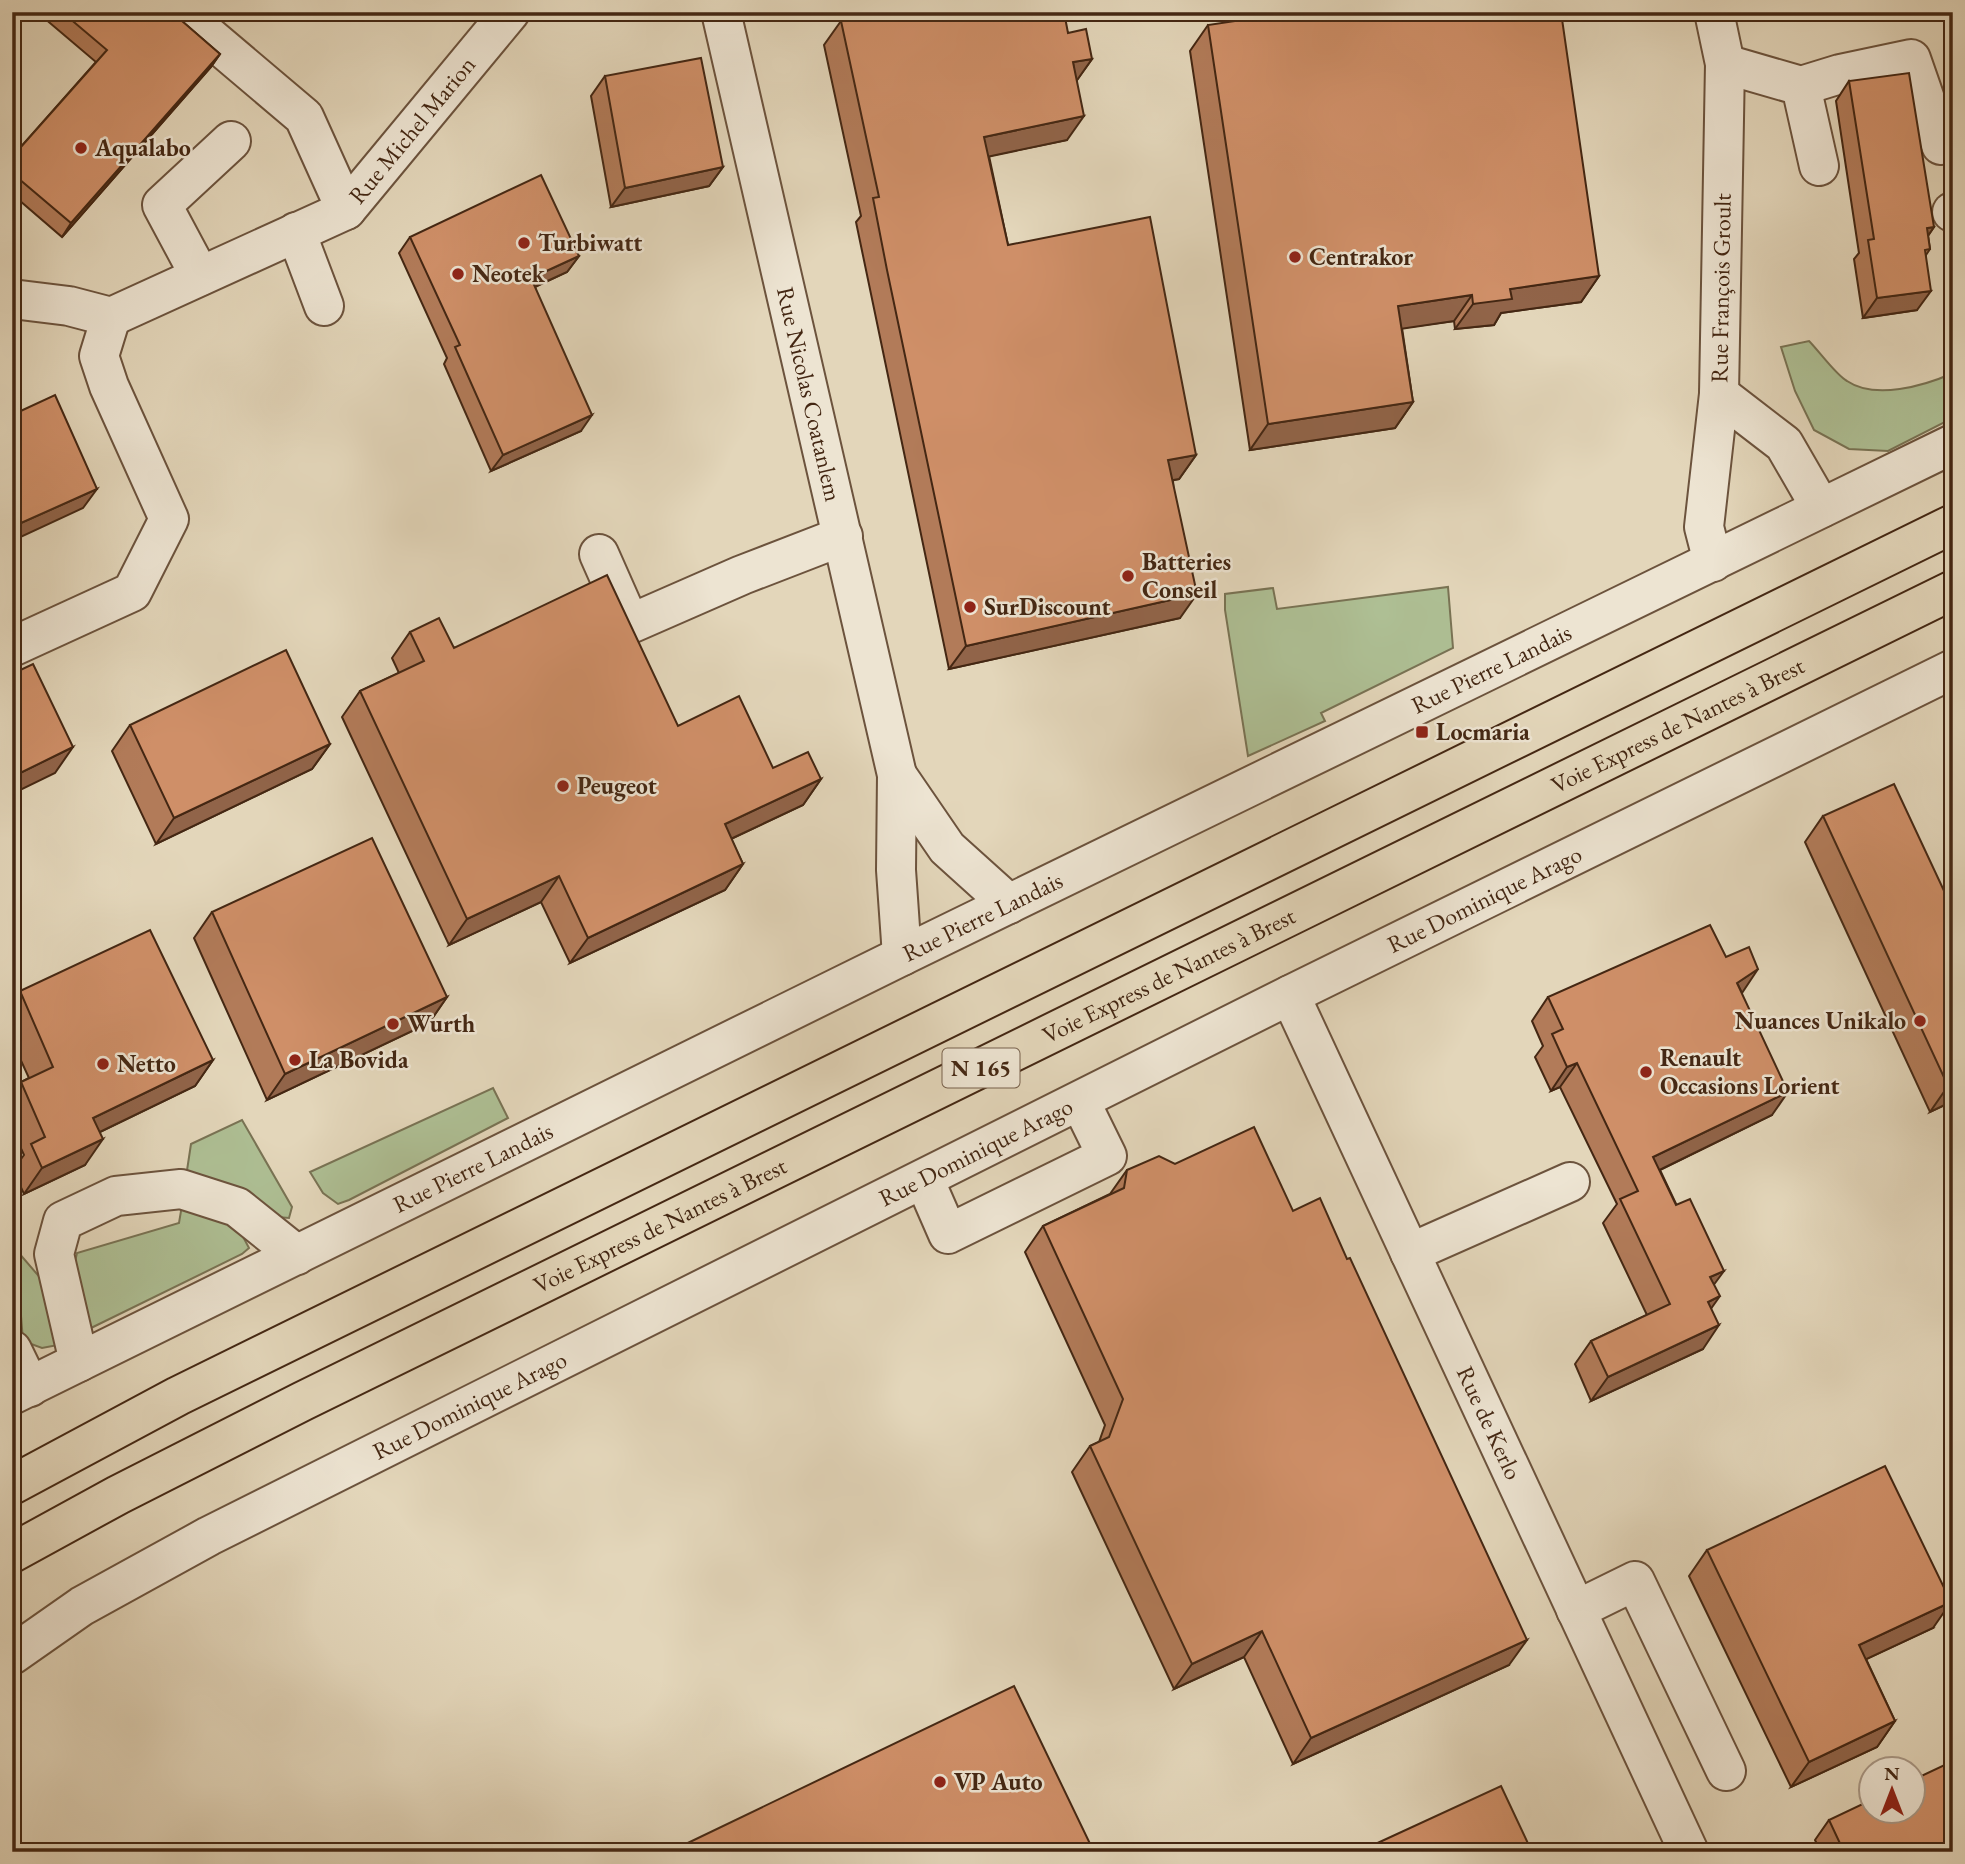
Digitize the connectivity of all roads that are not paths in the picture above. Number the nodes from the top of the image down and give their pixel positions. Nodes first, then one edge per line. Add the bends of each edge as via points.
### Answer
1 (180, 12) edge
2 (510, 12) edge
3 (721, 12) edge
4 (1714, 12) edge
5 (1725, 64) junction
6 (1801, 86) junction
7 (231, 141) dead end
8 (1941, 145) dead end
9 (1819, 166) dead end
10 (346, 209) junction
11 (296, 232) junction
12 (200, 276) junction
13 (12, 299) edge
14 (324, 306) dead end
15 (111, 317) junction
16 (1719, 394) junction
17 (1953, 443) edge
18 (1821, 508) junction
19 (1953, 524) edge
20 (843, 536) junction
21 (599, 554) dead end
22 (1713, 562) junction
23 (1953, 590) edge
24 (12, 647) edge
25 (1953, 669) edge
26 (897, 775) junction
27 (1009, 904) junction
28 (902, 956) junction
29 (1290, 995) junction
30 (1080, 1101) junction
31 (924, 1179) junction
32 (1570, 1182) dead end
33 (1410, 1253) junction
34 (297, 1255) junction
35 (12, 1350) edge
36 (79, 1362) junction
37 (21, 1391) edge
38 (12, 1485) edge
39 (12, 1553) edge
40 (1576, 1609) junction
41 (12, 1655) edge
42 (1726, 1771) dead end
43 (1689, 1852) edge

1 - 10 street via 304,117
2 - 10 street, Rue Michel Marion
3 - 20 street, Rue Nicolas Coatanlem
4 - 5 street, Rue François Groult
5 - 6 street
5 - 16 street, Rue François Groult
6 - 8 street via 1911,59
6 - 9 street
7 - 12 street via 162,205
10 - 11 street, Rue Michel Marion
11 - 12 street, Rue Michel Marion
11 - 14 street
12 - 15 street, Rue Michel Marion
13 - 15 street
15 - 24 street via 99,356 169,519 132,593
16 - 18 street via 1784,444
16 - 22 street, Rue François Groult via 1704,527
17 - 18 street, Rue Pierre Landais
18 - 22 street, Rue Pierre Landais
19 - 38 highway, N 165 via 178,1396
20 - 21 street via 630,624
20 - 26 street, Rue Nicolas Coatanlem
22 - 27 street, Rue Pierre Landais
23 - 39 highway, Voie Express de Nantes à Brest / N 165 via 303,1401
25 - 29 street, Rue Dominique Arago
26 - 27 street, Rue Nicolas Coatanlem via 947,848
26 - 28 street, Rue Nicolas Coatanlem via 896,870
27 - 28 street, Rue Pierre Landais
28 - 34 street, Rue Pierre Landais
29 - 30 street, Rue Dominique Arago
29 - 33 street, Rue de Kerlo
30 - 31 street, Rue Dominique Arago
30 - 31 street via 1107,1156 948,1234
31 - 41 street, Rue Dominique Arago via 209,1536 82,1606
32 - 33 street
33 - 40 street, Rue de Kerlo
34 - 36 street, Rue Pierre Landais
34 - 36 street via 237,1206 181,1189 116,1196 63,1221 54,1254
35 - 37 street
36 - 37 street, Rue Pierre Landais
40 - 42 street via 1635,1581
40 - 43 street, Rue de Kerlo

